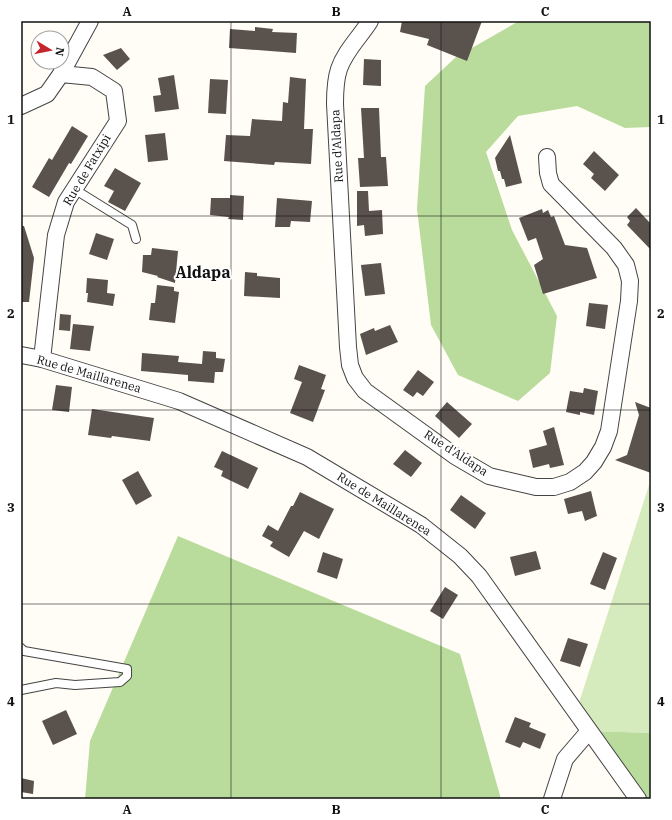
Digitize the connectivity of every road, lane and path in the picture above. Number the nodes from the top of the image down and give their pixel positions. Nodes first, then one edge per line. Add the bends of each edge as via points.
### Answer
1 (90, 21) edge
2 (370, 21) edge
3 (61, 74) junction
4 (21, 106) edge
5 (547, 157) dead end
6 (74, 189) junction
7 (136, 239) dead end
8 (21, 355) edge
9 (42, 359) junction
10 (21, 648) edge
11 (21, 690) edge
12 (589, 731) junction
13 (552, 799) edge
14 (638, 799) edge

1 - 3 street
2 - 5 street, Rue d'Aldapa via 345,56 335,86 350,365 355,378 365,391 455,456 489,476 536,487 570,482 585,472 603,447 609,431 630,281 626,265 614,248 552,184
3 - 4 street via 46,94
3 - 6 street, Rue de Fatxipi via 92,77 114,91 118,121
6 - 7 lane via 132,225
6 - 9 street, Rue de Fatxipi via 66,202 56,235
8 - 9 street, Rue de Maillarenea
9 - 12 street, Rue de Maillarenea via 193,407 307,457 421,525 460,556 479,576
10 - 11 lane via 24,651 127,669 127,676 120,682 75,685 56,683
12 - 13 street via 565,759
12 - 14 street, Rue de Maillarenea

